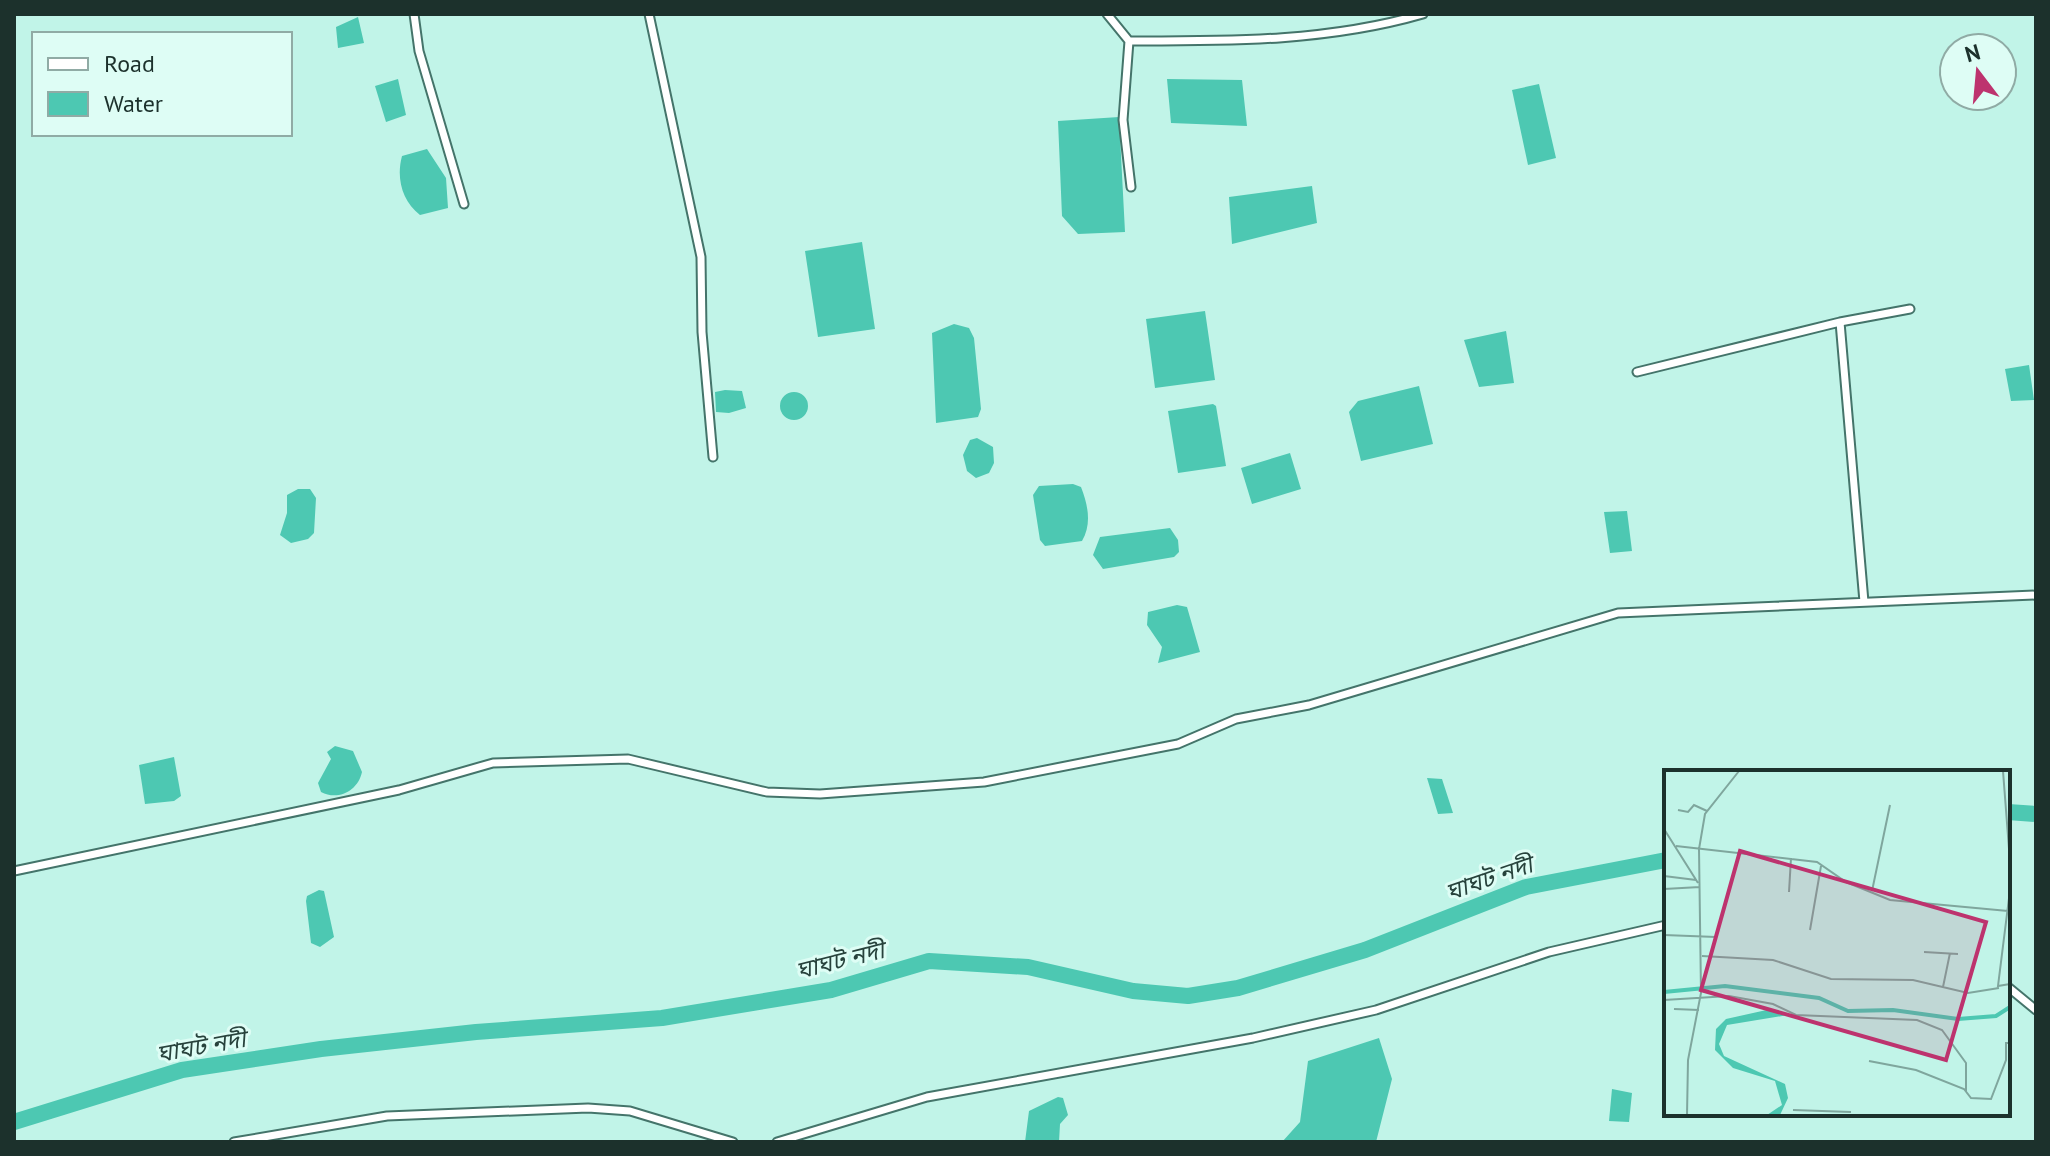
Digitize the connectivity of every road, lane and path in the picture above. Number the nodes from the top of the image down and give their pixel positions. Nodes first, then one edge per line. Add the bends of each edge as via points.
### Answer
1 (414, 14) edge
2 (649, 14) edge
3 (1107, 14) edge
4 (1423, 14) edge
5 (1129, 41) junction
6 (1131, 187) dead end
7 (464, 204) dead end
8 (1910, 309) dead end
9 (1840, 322) junction
10 (1637, 372) dead end
11 (713, 457) dead end
12 (2036, 595) edge
13 (1864, 602) junction
14 (14, 871) edge
15 (1664, 925) edge
16 (2010, 989) edge
17 (2036, 1010) edge
18 (234, 1142) edge
19 (733, 1142) edge
20 (777, 1142) edge

1 - 7 street via 419,51
2 - 11 street via 701,257
3 - 5 street
4 - 5 street via 1358,30 1275,40
5 - 6 street via 1123,120
8 - 9 street
9 - 10 street
9 - 13 street
12 - 13 street
13 - 14 street via 1618,613 1309,705 1236,719 1178,744 984,782 820,794 767,792 628,759 493,763 399,790
15 - 20 street via 1549,952 1376,1010 1253,1038 927,1097
16 - 17 street
18 - 19 street via 387,1116 588,1108 630,1111

